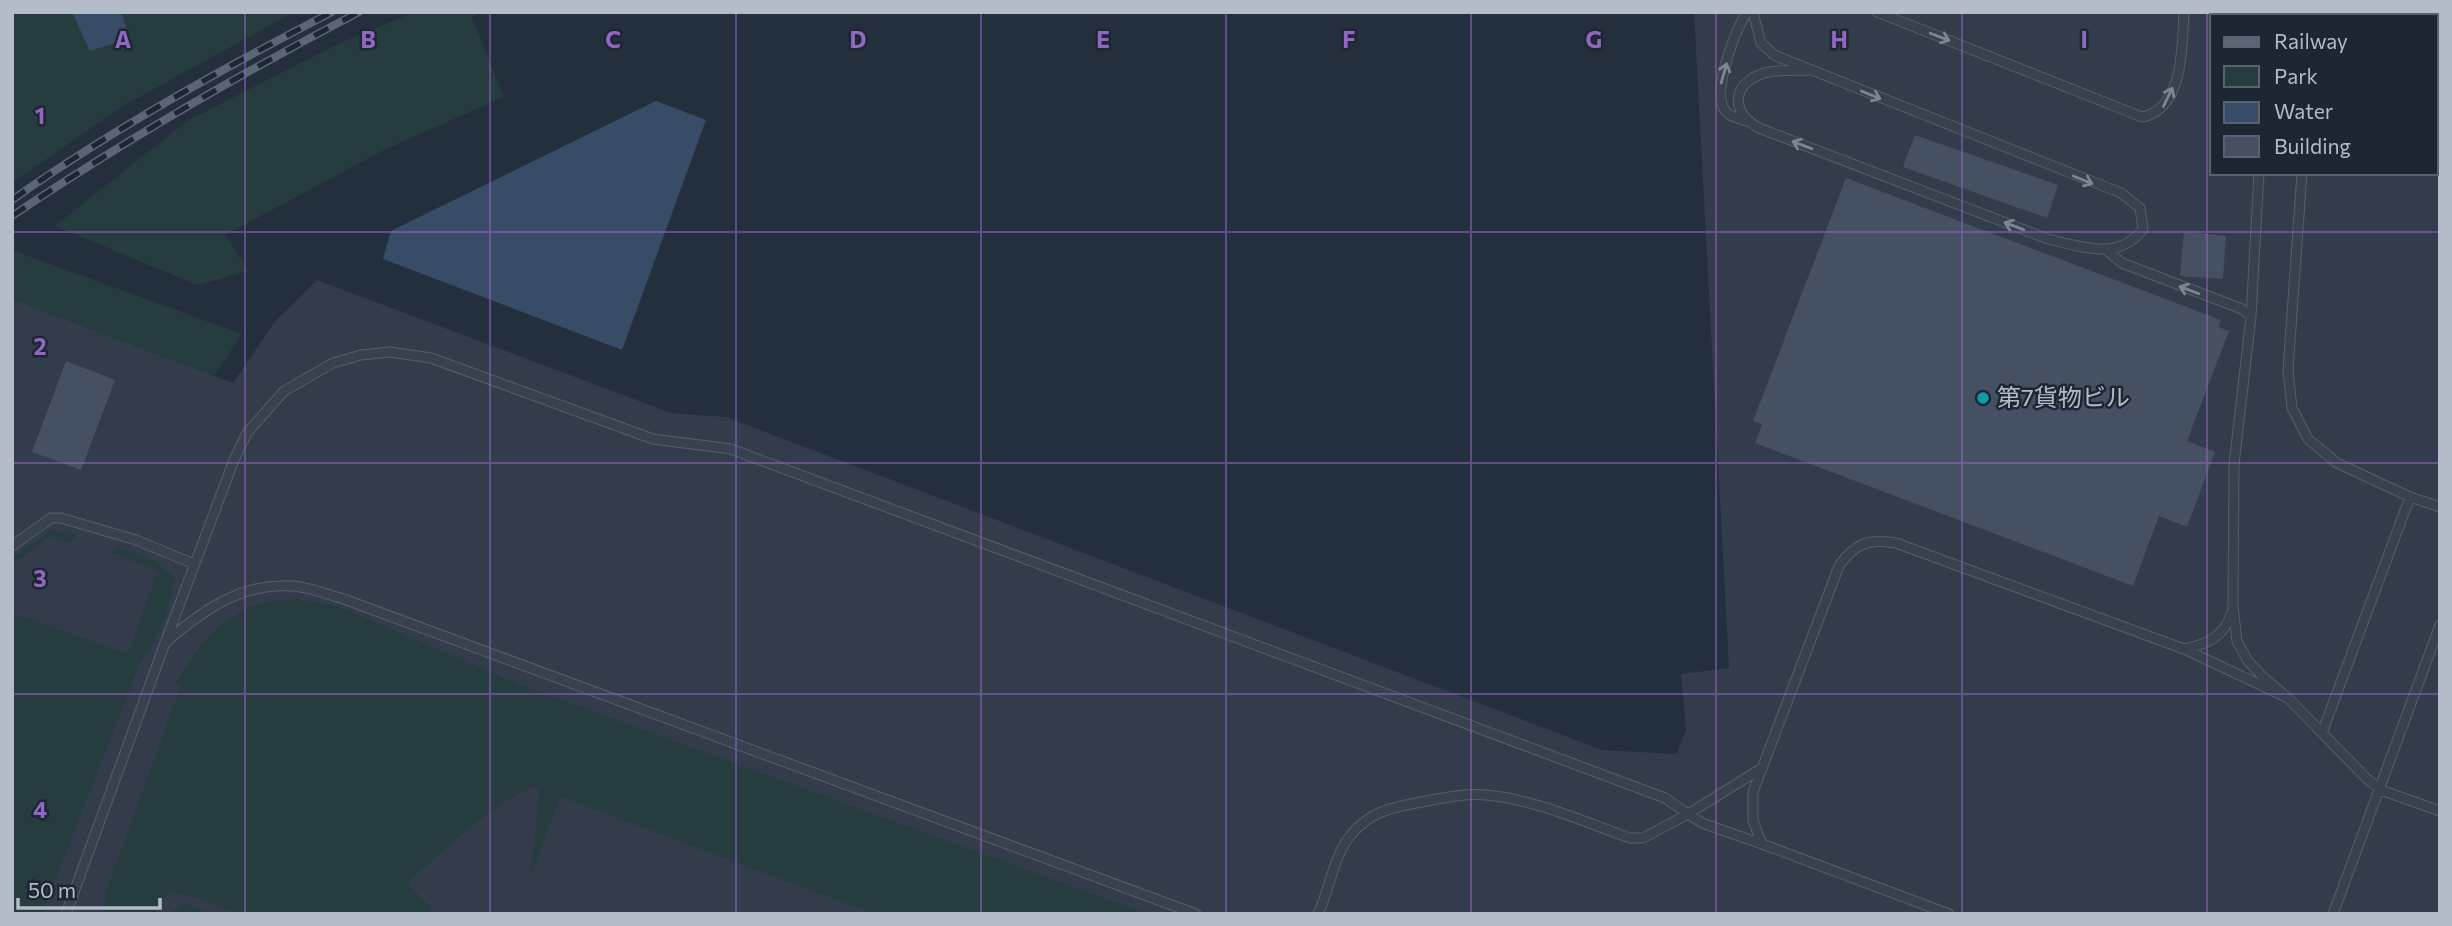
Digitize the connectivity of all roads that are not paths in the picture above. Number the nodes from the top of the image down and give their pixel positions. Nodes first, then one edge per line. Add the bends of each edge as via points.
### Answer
1 (1747, 12) edge
2 (1753, 12) edge
3 (1877, 12) edge
4 (2184, 12) edge
5 (1808, 70) junction
6 (1747, 121) junction
7 (2259, 175) edge
8 (2302, 175) edge
9 (2105, 249) junction
10 (2251, 317) junction
11 (2410, 497) junction
12 (2440, 508) edge
13 (12, 546) edge
14 (194, 564) junction
15 (2233, 606) junction
16 (2440, 625) edge
17 (165, 643) junction
18 (2185, 649) junction
19 (2288, 698) junction
20 (2322, 733) junction
21 (1762, 768) junction
22 (2381, 790) junction
23 (2440, 811) edge
24 (1688, 814) junction
25 (1762, 844) junction
26 (66, 914) edge
27 (1196, 914) edge
28 (1318, 914) edge
29 (1949, 914) edge
30 (2333, 914) edge

6 -> 1 lane via 1729,115 1719,89
2 - 5 lane via 1761,43
3 -> 4 lane via 2142,117 2163,107 2174,85 2181,66
5 - 6 lane via 1764,74 1751,80 1737,100
5 -> 9 lane via 2133,200 2140,208 2143,229 2129,244
9 -> 6 lane via 2049,239
7 - 10 lane
8 - 11 lane via 2288,370 2292,408 2308,439 2337,463
10 -> 9 lane via 2242,309 2122,263
10 - 15 lane via 2234,464
11 - 12 lane
11 - 20 lane
13 - 14 lane via 51,518 61,518 136,540
14 - 17 lane
14 - 24 lane via 247,433 284,391 333,363 361,355 390,352 431,358 653,439 731,449 1665,798
15 - 18 lane via 2228,625 2215,639
15 - 19 lane via 2237,641 2248,661
16 - 22 lane
17 - 26 lane
17 - 27 lane via 197,615 250,590 293,586 341,598
18 - 19 lane
18 - 21 lane via 1896,542 1862,542 1839,566
19 - 20 lane
20 - 22 lane
21 - 24 lane
21 - 25 lane via 1753,792 1754,821
22 - 23 lane
22 - 30 lane
24 - 25 lane
24 - 28 lane via 1643,838 1630,838 1531,804 1486,795 1388,808 1366,818 1348,837
25 - 29 lane

